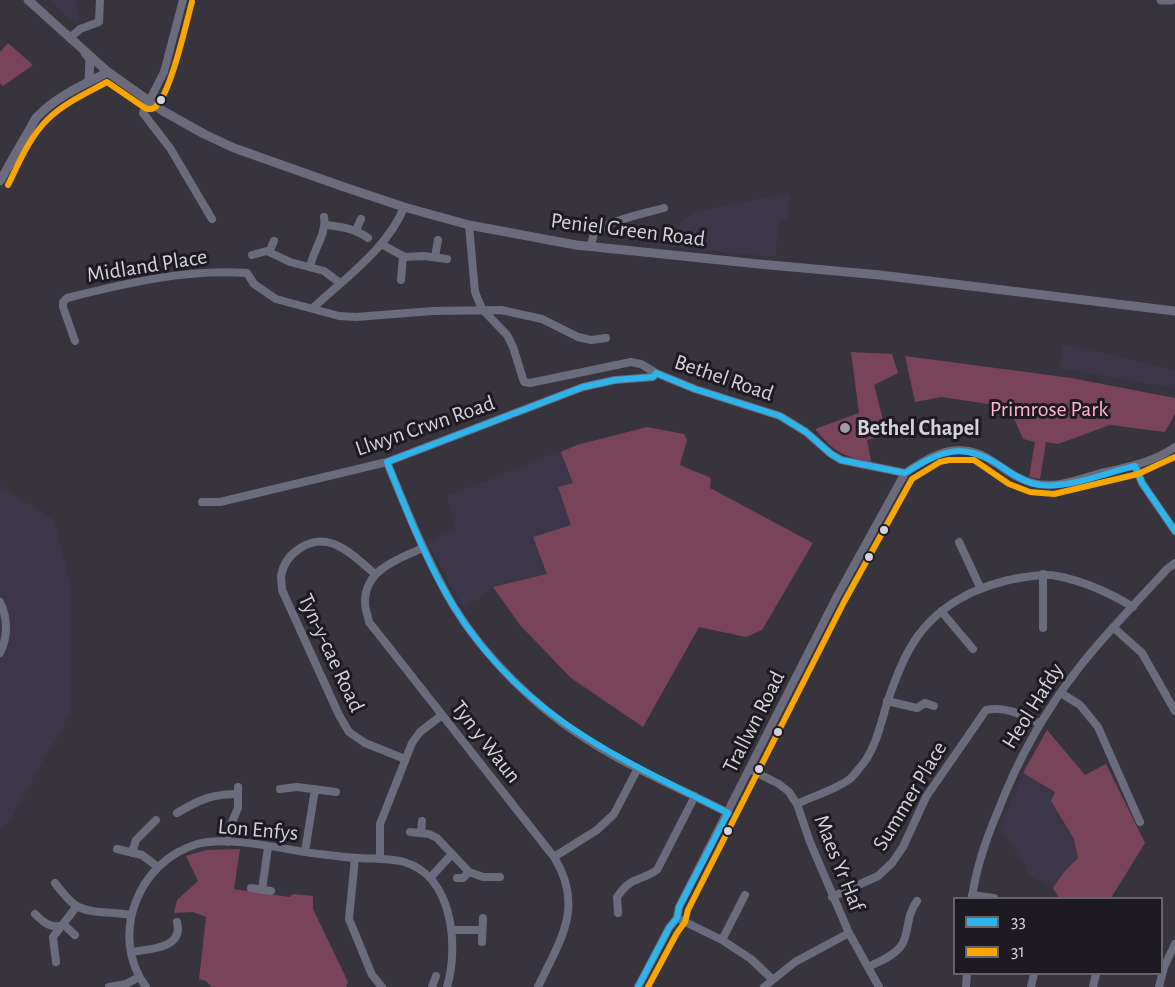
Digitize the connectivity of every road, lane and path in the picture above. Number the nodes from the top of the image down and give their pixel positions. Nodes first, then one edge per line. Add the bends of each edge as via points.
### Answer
1 (28, 0) edge
2 (100, 0) edge
3 (183, 0) edge
4 (1161, 0) edge
5 (1172, 0) edge
6 (70, 38) junction
7 (81, 48) junction
8 (108, 72) junction
9 (89, 82) junction
10 (149, 100) junction
11 (0, 181) edge
12 (404, 207) junction
13 (664, 208) dead end
14 (212, 219) dead end
15 (361, 219) dead end
16 (469, 225) junction
17 (356, 230) junction
18 (368, 238) dead end
19 (438, 240) dead end
20 (274, 241) dead end
21 (381, 244) junction
22 (591, 247) junction
23 (269, 252) junction
24 (252, 255) dead end
25 (403, 256) junction
26 (435, 256) junction
27 (447, 259) dead end
28 (310, 267) junction
29 (400, 280) dead end
30 (340, 284) junction
31 (313, 308) junction
32 (482, 309) junction
33 (1175, 311) edge
34 (606, 338) dead end
35 (75, 341) dead end
36 (578, 373) junction
37 (656, 373) junction
38 (583, 387) junction
39 (1175, 447) edge
40 (387, 462) junction
41 (1135, 466) junction
42 (905, 473) junction
43 (202, 502) dead end
44 (1175, 531) edge
45 (959, 542) dead end
46 (423, 548) junction
47 (1175, 563) edge
48 (375, 574) junction
49 (1043, 574) junction
50 (980, 587) junction
51 (0, 602) edge
52 (1133, 607) junction
53 (941, 611) junction
54 (1113, 627) junction
55 (1043, 628) dead end
56 (973, 649) dead end
57 (0, 653) edge
58 (1061, 693) junction
59 (887, 701) junction
60 (934, 706) dead end
61 (1175, 711) edge
62 (442, 715) junction
63 (1040, 724) junction
64 (405, 759) junction
65 (638, 768) junction
66 (749, 769) junction
67 (280, 789) dead end
68 (315, 789) junction
69 (336, 792) dead end
70 (186, 795) dead end
71 (694, 796) junction
72 (192, 803) junction
73 (797, 804) junction
74 (177, 813) dead end
75 (728, 813) junction
76 (156, 820) dead end
77 (422, 821) dead end
78 (1140, 822) dead end
79 (410, 832) dead end
80 (421, 833) junction
81 (228, 842) junction
82 (268, 847) junction
83 (117, 849) dead end
84 (305, 852) junction
85 (132, 853) junction
86 (452, 854) junction
87 (554, 856) junction
88 (355, 858) junction
89 (380, 860) junction
90 (158, 867) junction
91 (469, 872) junction
92 (500, 877) dead end
93 (430, 878) junction
94 (457, 878) dead end
95 (55, 884) dead end
96 (251, 888) dead end
97 (262, 890) junction
98 (271, 891) dead end
99 (745, 895) dead end
100 (832, 897) junction
101 (972, 897) edge
102 (917, 901) dead end
103 (77, 906) junction
104 (618, 913) dead end
105 (35, 914) dead end
106 (131, 915) junction
107 (483, 918) dead end
108 (676, 918) junction
109 (177, 922) dead end
110 (64, 925) junction
111 (452, 930) junction
112 (482, 930) junction
113 (849, 933) junction
114 (75, 935) dead end
115 (723, 940) junction
116 (482, 942) dead end
117 (1175, 944) edge
118 (131, 952) junction
119 (1165, 952) edge
120 (56, 962) dead end
121 (868, 967) junction
122 (139, 977) junction
123 (772, 979) junction
124 (109, 987) edge
125 (146, 987) edge
126 (382, 987) edge
127 (447, 987) edge
128 (538, 987) edge
129 (638, 987) edge
130 (764, 987) edge
131 (879, 987) edge

1 - 6 main road, Peniel Green Road
2 - 6 street via 99,22 80,29
3 - 10 street via 164,72
4 - 5 main road
6 - 7 main road, Peniel Green Road
7 - 8 main road, Peniel Green Road
7 - 9 main road via 90,59
8 - 9 main road
8 - 10 main road, Peniel Green Road
9 - 11 main road via 36,118
10 - 12 main road, Peniel Green Road via 180,121 234,148
10 - 14 street via 143,112 170,148
12 - 16 main road, Peniel Green Road
12 - 21 street via 395,229
13 - 22 street via 598,230
15 - 17 street
16 - 22 main road, Peniel Green Road
16 - 32 street via 475,291
17 - 18 street
17 - 28 street via 325,221
19 - 26 street
20 - 23 street
21 - 25 street
21 - 30 street
22 - 33 main road, Peniel Green Road via 880,275
23 - 24 street
23 - 28 street
25 - 26 street
25 - 29 street
26 - 27 street
28 - 30 street via 332,276
30 - 31 street
31 - 32 street, Midland Place via 356,317
31 - 35 street, Midland Place via 276,299 254,284 248,273 189,273 130,282 67,298 63,307
32 - 34 street, Midland Place via 542,319 578,338
32 - 36 street, Bethel Road via 507,335 524,382
36 - 37 street, Bethel Road via 631,362
36 - 38 street
37 - 38 street, Llwyn Crwn Road via 653,377
37 - 42 street, Bethel Road via 780,416 841,460
38 - 40 street, Llwyn Crwn Road
39 - 41 street
40 - 43 street, Llwyn Crwn Road via 220,502
40 - 46 street
41 - 42 street via 1041,485 1013,476 977,451 958,450 936,454
41 - 44 street
42 - 66 street, Trallwn Road
45 - 50 street
46 - 48 street
46 - 65 street via 455,609 513,680 545,710 586,739
47 - 52 street, Heol Hafdy
48 - 62 street, Tyn y Waun via 365,603 369,622
48 - 64 street, Tyn-y-cae Road via 345,549 314,541 288,560 281,577 282,590 349,732
49 - 50 street
49 - 52 street via 1113,594
49 - 55 street
50 - 53 street
51 - 57 street via 6,640
52 - 54 street, Heol Hafdy
53 - 56 street
53 - 59 street via 909,649
54 - 58 street, Heol Hafdy
54 - 61 street via 1142,652
58 - 63 street, Heol Hafdy
58 - 78 street via 1080,705 1098,727
59 - 60 street via 917,708 925,703
59 - 73 street via 878,736 865,761 850,778
62 - 64 street via 416,737
62 - 87 street, Tyn y Waun
63 - 100 street, Summer Place via 1012,710 986,710 926,797 892,863 878,876
63 - 101 street, Heol Hafdy via 1012,776 987,836
64 - 89 street via 380,824
65 - 71 street
65 - 87 street via 614,813 597,830
66 - 73 street, Maes Yr Haf via 789,792
66 - 75 street, Trallwn Road
67 - 68 street
68 - 69 street
68 - 84 street
70 - 72 street
71 - 75 street
71 - 104 street via 657,870 631,881 616,897
72 - 74 street
72 - 81 street via 238,790 238,808
73 - 100 street, Maes Yr Haf
75 - 108 street, Trallwn Road
76 - 85 street via 136,840
77 - 80 street
79 - 80 street
80 - 86 street via 437,838
81 - 82 street, Lon Enfys
81 - 90 street, Lon Enfys via 198,844
82 - 84 street, Lon Enfys
82 - 97 street
83 - 85 street
84 - 88 street, Lon Enfys
85 - 90 street
86 - 91 street
86 - 93 street
87 - 128 street, Tyn y Waun via 566,884 568,916 561,941
88 - 89 street, Lon Enfys
88 - 126 street via 349,919 372,975
89 - 93 street, Lon Enfys via 407,862
90 - 106 street, Lon Enfys via 143,886
91 - 92 street
91 - 94 street
93 - 111 street, Lon Enfys via 444,900
95 - 103 street
96 - 97 street
97 - 98 street
99 - 115 street
100 - 113 street, Maes Yr Haf
102 - 121 street via 908,915 900,948
103 - 106 street
103 - 110 street
105 - 110 street via 51,927
106 - 118 street, Lon Enfys
107 - 112 street
108 - 115 street
108 - 129 street, Trallwn Road
109 - 118 street via 179,928 172,942
110 - 114 street
110 - 120 street via 53,937
111 - 112 street
111 - 127 street, Lon Enfys via 453,954
112 - 116 street
113 - 121 street, Maes Yr Haf
113 - 123 street
115 - 123 street
117 - 119 street
118 - 122 street, Lon Enfys
121 - 131 street, Maes Yr Haf
122 - 124 street
122 - 125 street, Lon Enfys
123 - 130 street

